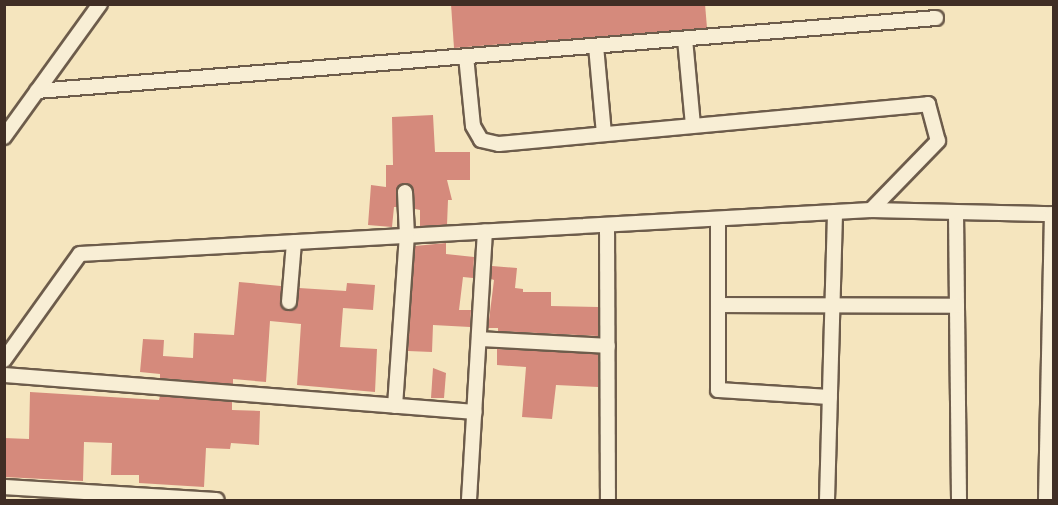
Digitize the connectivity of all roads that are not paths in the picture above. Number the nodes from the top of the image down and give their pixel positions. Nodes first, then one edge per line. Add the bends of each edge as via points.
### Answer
1 (100, 4) edge
2 (936, 18) dead end
3 (685, 39) junction
4 (596, 46) junction
5 (466, 56) junction
6 (38, 91) junction
7 (693, 126) junction
8 (604, 134) junction
9 (4, 137) edge
10 (405, 192) dead end
11 (871, 210) junction
12 (835, 212) junction
13 (956, 212) junction
14 (1053, 214) edge
15 (735, 218) junction
16 (718, 219) junction
17 (607, 225) junction
18 (485, 231) junction
19 (407, 236) junction
20 (718, 237) junction
21 (294, 242) junction
22 (289, 302) dead end
23 (718, 304) junction
24 (832, 304) junction
25 (957, 306) junction
26 (1052, 337) edge
27 (479, 339) junction
28 (608, 346) junction
29 (4, 360) edge
30 (4, 375) edge
31 (830, 397) junction
32 (394, 406) junction
33 (475, 412) junction
34 (4, 487) edge
35 (125, 497) edge
36 (217, 501) edge
37 (469, 501) edge
38 (608, 501) edge
39 (827, 501) edge
40 (959, 501) edge
41 (1046, 501) edge

1 - 6 street
2 - 3 street
3 - 4 street
3 - 7 street
4 - 5 street
4 - 8 street
5 - 6 street
5 - 8 street via 473,126 481,140 499,144
6 - 9 street
7 - 8 street
7 - 11 street via 928,104 938,141
10 - 19 street
11 - 12 street
11 - 13 street
12 - 15 street
12 - 24 street
13 - 14 street
13 - 25 street
14 - 26 street
15 - 16 street
15 - 20 street
16 - 17 street
16 - 20 street
17 - 18 street
17 - 28 street
18 - 19 street
18 - 27 street
19 - 21 street
19 - 32 street
20 - 23 street
21 - 22 street
21 - 29 street via 80,254
23 - 24 street
23 - 31 street via 718,390
24 - 25 street
24 - 31 street
25 - 40 street
26 - 41 street
27 - 28 street
27 - 33 street
28 - 38 street
30 - 32 street
31 - 39 street
32 - 33 street
33 - 37 street
34 - 35 street
35 - 36 street

